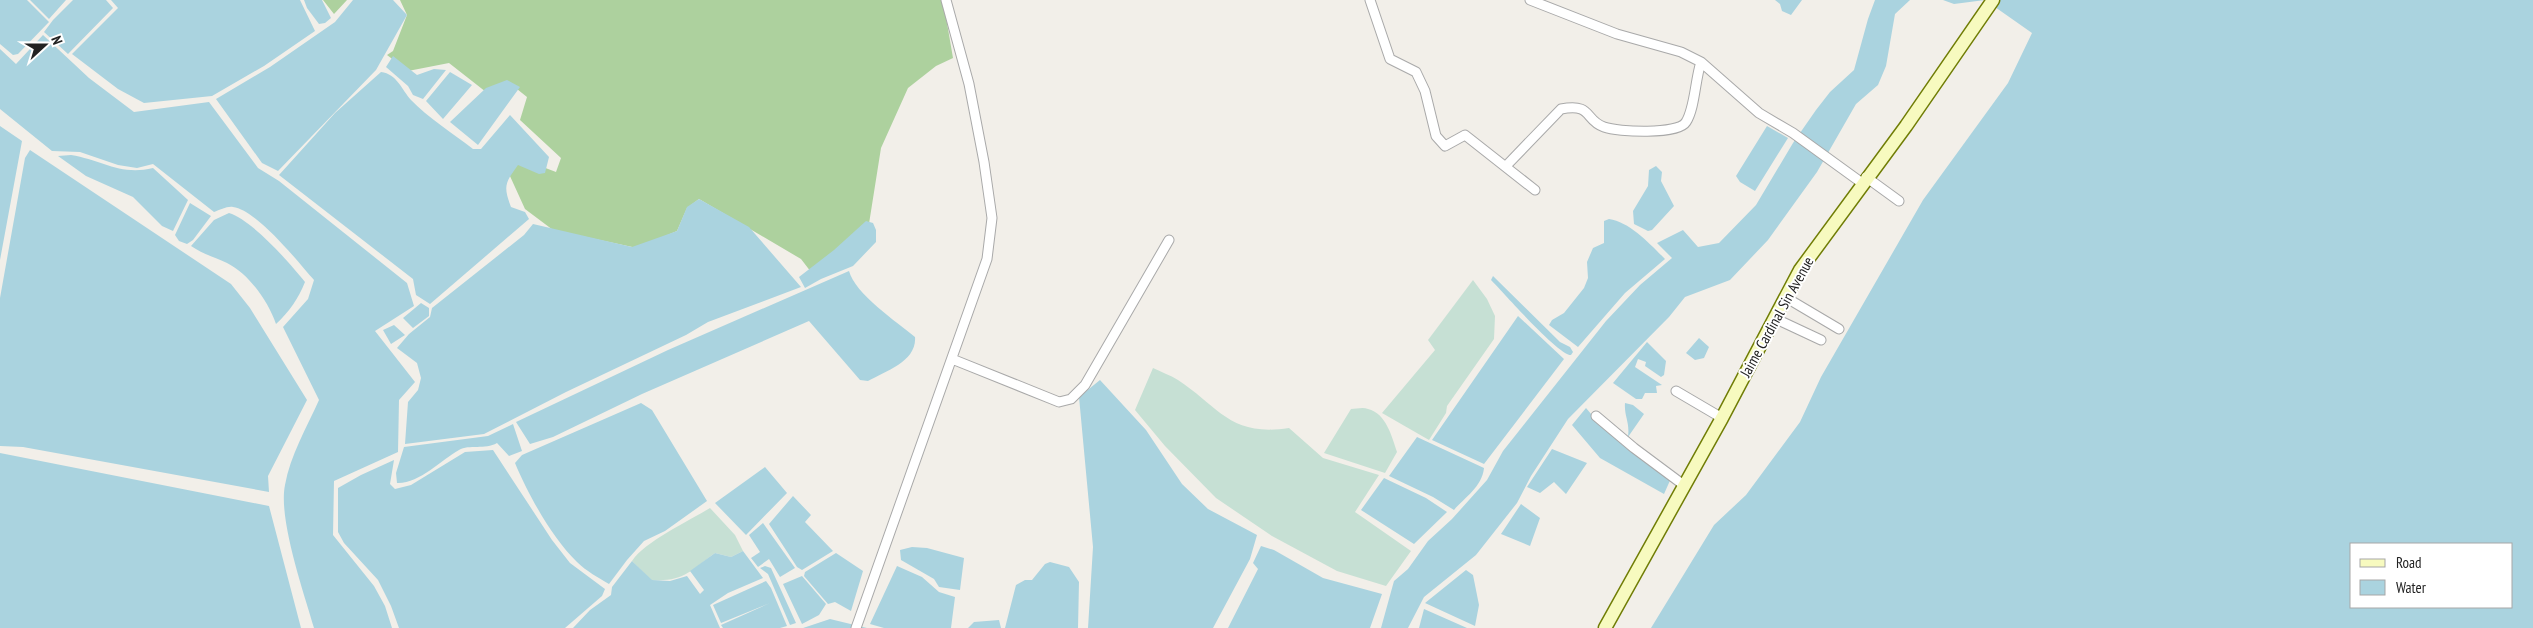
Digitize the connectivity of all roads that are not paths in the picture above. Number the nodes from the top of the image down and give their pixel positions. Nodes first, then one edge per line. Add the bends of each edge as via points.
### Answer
1 (946, 0) edge
2 (1370, 0) edge
3 (1530, 0) edge
4 (1992, 2) edge
5 (1701, 62) junction
6 (1506, 166) junction
7 (1864, 180) junction
8 (1535, 190) dead end
9 (1899, 200) dead end
10 (1169, 240) dead end
11 (1785, 297) junction
12 (1774, 318) junction
13 (1838, 329) dead end
14 (1821, 340) dead end
15 (952, 359) junction
16 (1676, 390) dead end
17 (1596, 416) dead end
18 (1722, 418) junction
19 (1685, 486) junction
20 (856, 628) edge
21 (1605, 628) edge

1 - 15 street via 969,84 992,218 987,259
2 - 6 street via 1390,58 1416,72 1425,91 1436,136 1445,146 1465,135
3 - 5 street via 1617,34 1681,52
4 - 7 main road, Jaime Cardinal Sin Avenue via 1906,126
5 - 6 street via 1691,111 1686,123 1679,128 1616,130 1602,126 1586,110 1574,107 1561,109
5 - 7 street via 1759,113
6 - 8 street
7 - 9 street
7 - 11 main road, Jaime Cardinal Sin Avenue via 1800,270
10 - 15 street via 1085,385 1070,399 1059,402
11 - 12 main road, Jaime Cardinal Sin Avenue
11 - 13 street
12 - 14 street
12 - 18 main road, Jaime Cardinal Sin Avenue
15 - 20 street
16 - 18 street
17 - 19 street
18 - 19 main road, Jaime Cardinal Sin Avenue
19 - 21 main road, Jaime Cardinal Sin Avenue

